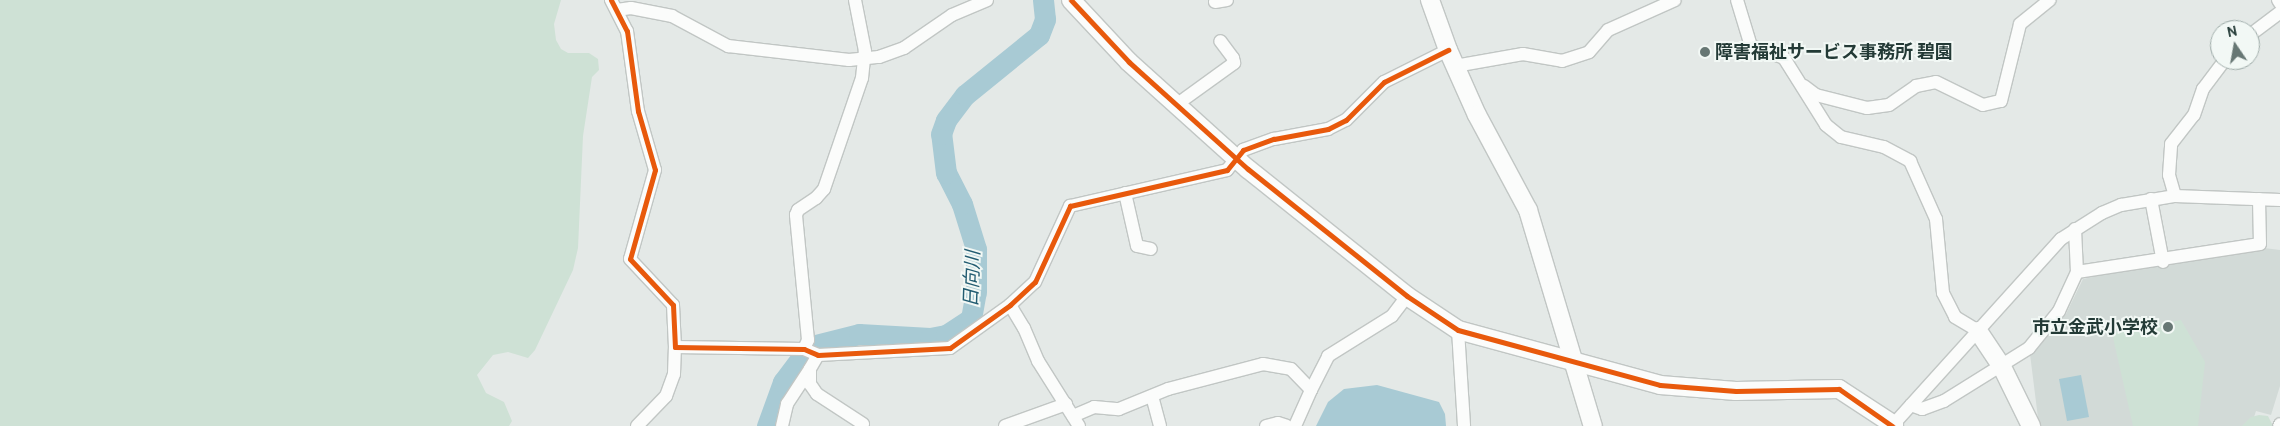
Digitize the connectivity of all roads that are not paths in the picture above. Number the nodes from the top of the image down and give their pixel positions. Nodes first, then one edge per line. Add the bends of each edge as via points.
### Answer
1 (855, 0) edge
2 (987, 0) edge
3 (1070, 0) edge
4 (1430, 0) edge
5 (1675, 0) edge
6 (1737, 0) edge
7 (2050, 0) edge
8 (614, 5) edge
9 (2280, 12) edge
10 (2260, 27) edge
11 (1220, 41) dead end
12 (1448, 50) junction
13 (864, 58) junction
14 (1455, 66) junction
15 (2217, 70) edge
16 (1802, 85) junction
17 (1176, 105) junction
18 (1236, 159) junction
19 (1126, 193) junction
20 (2175, 196) junction
21 (2151, 199) junction
22 (2259, 199) junction
23 (2280, 200) edge
24 (2076, 229) junction
25 (1151, 249) dead end
26 (2162, 260) junction
27 (2076, 272) junction
28 (1407, 296) junction
29 (1010, 306) junction
30 (1458, 330) junction
31 (1978, 331) junction
32 (675, 347) junction
33 (804, 348) junction
34 (818, 355) junction
35 (1574, 363) junction
36 (810, 368) junction
37 (2002, 368) junction
38 (1311, 390) junction
39 (1152, 396) junction
40 (1066, 404) junction
41 (1911, 405) junction
42 (1076, 421) edge
43 (1028, 422) edge
44 (863, 424) dead end
45 (1893, 425) edge
46 (637, 426) edge
47 (782, 426) edge
48 (1005, 426) edge
49 (1160, 426) edge
50 (1266, 426) edge
51 (1287, 426) edge
52 (1295, 426) edge
53 (1464, 426) edge
54 (1593, 426) edge
55 (2031, 426) edge

1 - 13 street
2 - 13 street via 952,15 904,48 879,57
3 - 17 street via 1129,62
4 - 12 street
5 - 14 street via 1608,30 1589,52 1562,61 1523,54
6 - 16 street via 1751,46 1784,58
7 - 16 street via 2020,24 2001,102 1982,105 1936,82 1916,86 1888,105 1867,108 1816,94
8 - 13 street via 672,16 728,46 849,60
8 - 32 street via 627,31 638,111 655,170 630,259 672,305
9 - 10 street
11 - 17 street via 1234,58 1234,63
12 - 14 street
12 - 18 street via 1384,82 1346,120 1328,129 1274,139 1244,150
13 - 33 street via 849,124 824,189 796,215 808,340
14 - 35 street via 1528,210
15 - 20 street via 2203,89 2194,115 2171,144 2169,175
16 - 31 street via 1826,125 1841,137 1884,147 1910,161 1936,219 1943,293 1955,317
17 - 18 street
18 - 19 street via 1227,170
18 - 28 street
19 - 25 street via 1137,246
19 - 29 street via 1070,206 1035,282
20 - 21 street
20 - 22 street
21 - 24 street via 2102,213
21 - 26 street
22 - 23 street
22 - 26 street via 2260,244
24 - 27 street
24 - 31 street via 2060,239
26 - 27 street
27 - 37 street via 2059,311 2029,348
28 - 30 street
28 - 38 street via 1392,316 1328,356
29 - 34 street via 950,348
29 - 40 street via 1038,361
30 - 35 street
30 - 53 street
31 - 37 street
31 - 41 street
32 - 33 street
32 - 46 street via 674,374 666,396
33 - 34 street
34 - 36 street
35 - 45 street via 1688,389 1839,389
35 - 54 street
36 - 44 street via 810,384 817,394
36 - 47 street via 787,404
37 - 41 street via 1944,401 1922,409
37 - 55 street
38 - 39 street via 1291,369 1264,364
38 - 52 street
39 - 42 street via 1119,409 1094,407
39 - 49 street
40 - 42 street
40 - 43 street
41 - 45 street
43 - 48 street
50 - 51 street via 1278,423

